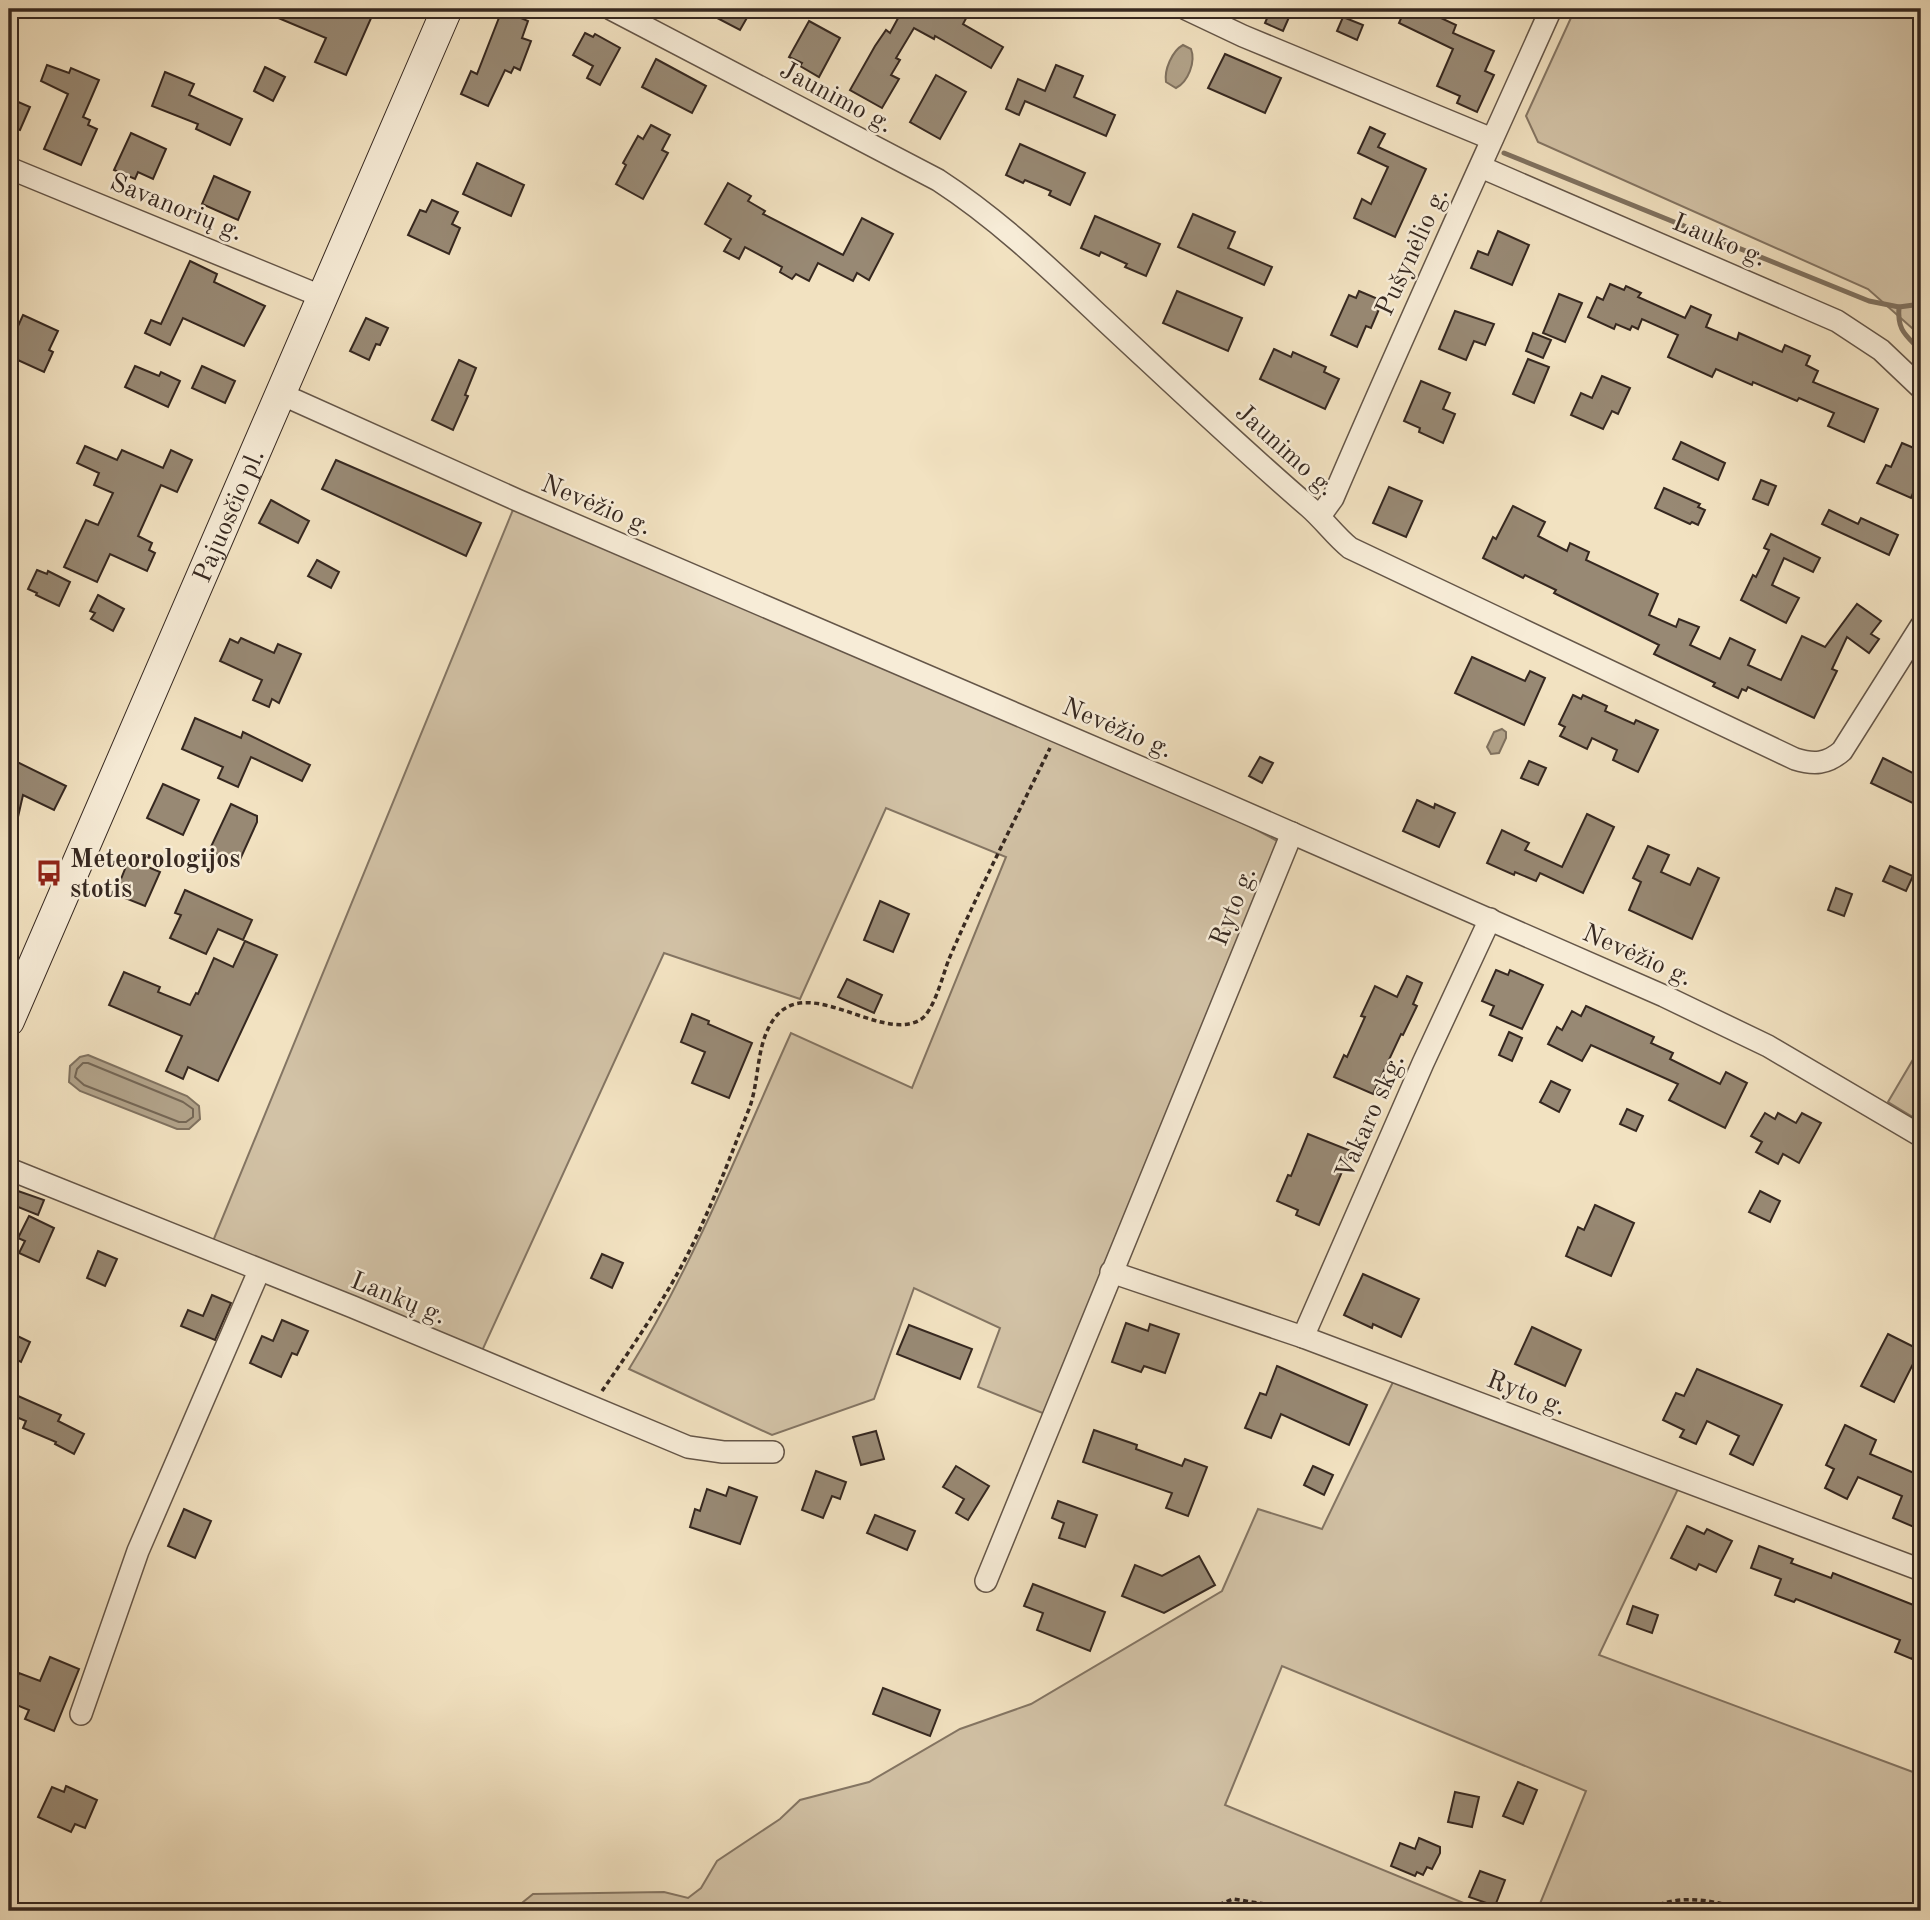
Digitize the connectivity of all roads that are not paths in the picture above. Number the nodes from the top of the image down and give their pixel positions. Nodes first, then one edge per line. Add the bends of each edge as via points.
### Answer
1 (447, 9) edge
2 (611, 9) edge
3 (1551, 9) edge
4 (1195, 11) edge
5 (1492, 139) junction
6 (9, 167) edge
7 (1481, 167) junction
8 (323, 297) junction
9 (1921, 388) edge
10 (281, 394) junction
11 (1320, 516) junction
12 (1921, 626) edge
13 (1292, 833) junction
14 (1490, 919) junction
15 (9, 1021) edge
16 (1921, 1136) edge
17 (9, 1169) edge
18 (259, 1271) junction
19 (1111, 1272) junction
20 (1303, 1337) junction
21 (773, 1452) dead end
22 (1921, 1570) edge
23 (986, 1581) dead end
24 (81, 1713) dead end

1 - 8 main road, Pajuosčio pl.
2 - 11 street, Jaunimo g. via 962,196 1020,243
3 - 5 street, Pušynėlio g.
4 - 5 street via 1243,36
5 - 7 street, Pušynėlio g.
6 - 8 street, Savanorių g.
7 - 9 street, Lauko g. via 1837,321 1881,350
7 - 11 street, Pušynėlio g. via 1333,498
8 - 10 main road, Pajuosčio pl.
10 - 13 street, Nevėžio g.
10 - 15 main road, Pajuosčio pl.
11 - 12 street, Jaunimo g. via 1340,541 1363,556 1806,763 1832,760 1842,751
13 - 14 street, Nevėžio g.
13 - 19 street, Ryto g.
14 - 16 street, Nevėžio g. via 1768,1046
14 - 20 street, Vakaro skg.
17 - 18 street, Lankų g.
18 - 21 street, Lankų g. via 688,1447
18 - 24 street via 138,1551
19 - 20 street, Ryto g.
19 - 23 street, Ryto g.
20 - 22 street, Ryto g.

